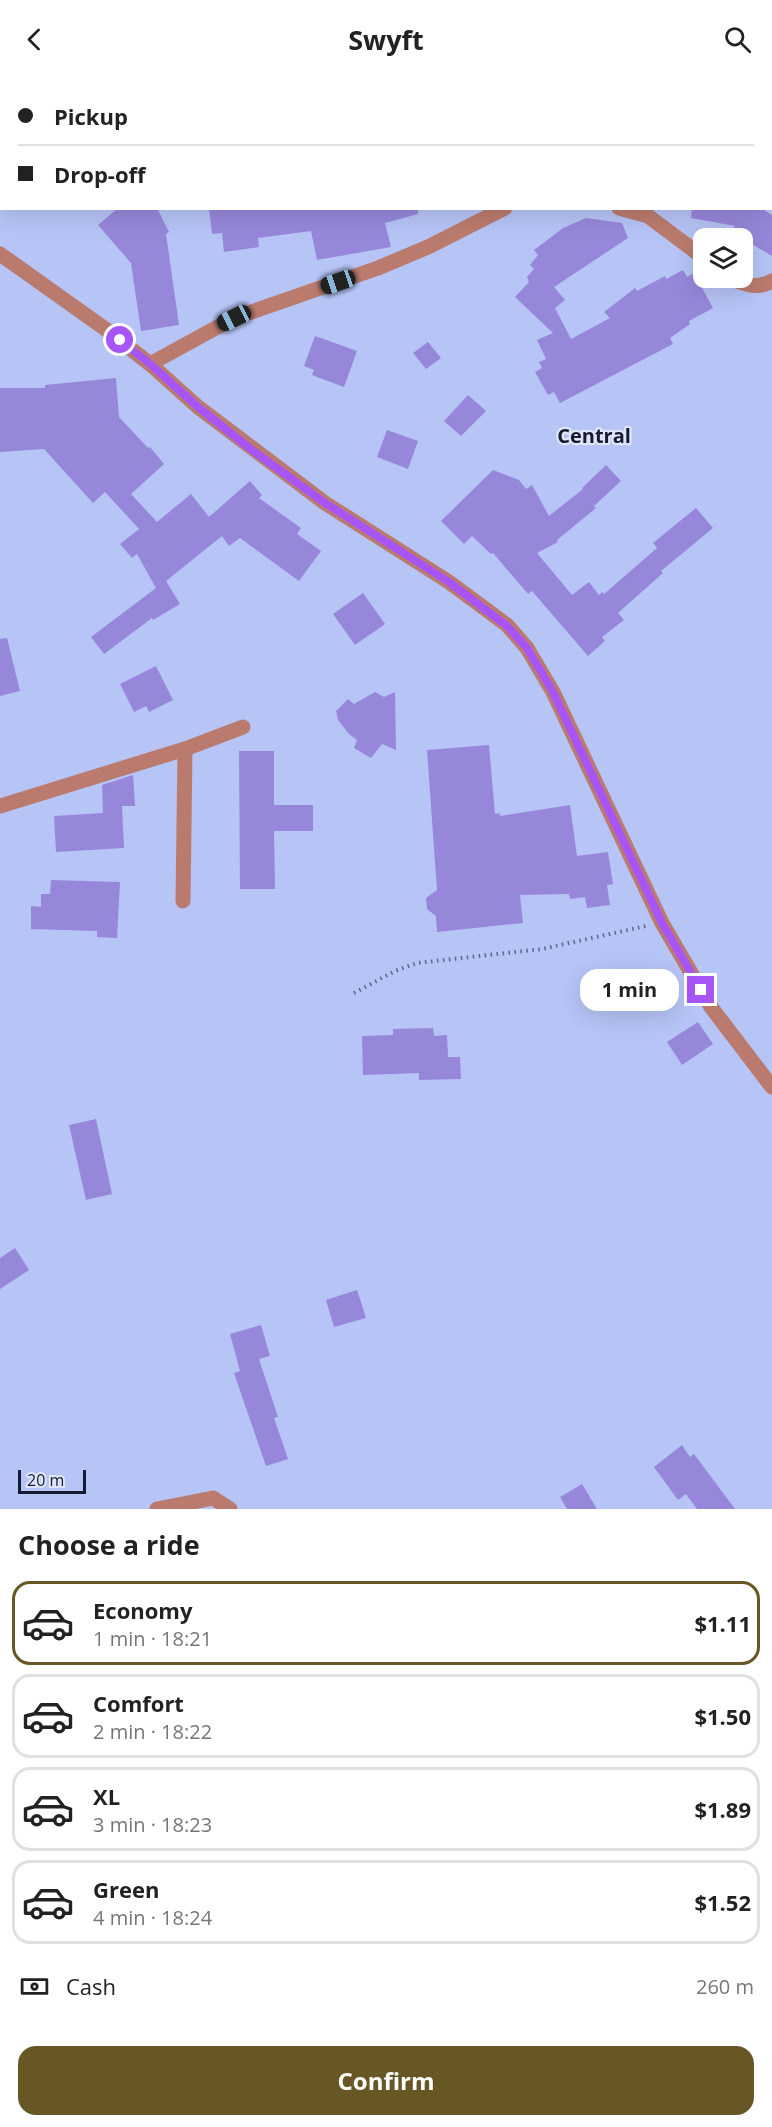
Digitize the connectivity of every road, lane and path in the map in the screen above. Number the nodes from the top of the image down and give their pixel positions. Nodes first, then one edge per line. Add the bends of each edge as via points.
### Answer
1 (501, 210) edge
2 (626, 210) edge
3 (693, 250) edge
4 (0, 254) edge
5 (772, 281) edge
6 (753, 285) edge
7 (150, 364) junction
8 (243, 727) dead end
9 (186, 749) junction
10 (0, 806) edge
11 (183, 901) dead end
12 (662, 923) junction
13 (354, 993) dead end
14 (772, 1087) edge
15 (157, 1509) edge
16 (230, 1509) edge

1 - 7 street via 378,268 234,318
2 - 3 street via 648,216
4 - 7 street
5 - 6 street
7 - 12 street via 198,407 325,503 449,582 507,626 527,648 553,692
8 - 9 street
9 - 10 street
9 - 11 street
12 - 13 path via 542,949 417,963
12 - 14 street via 711,1006
15 - 16 street via 213,1498

